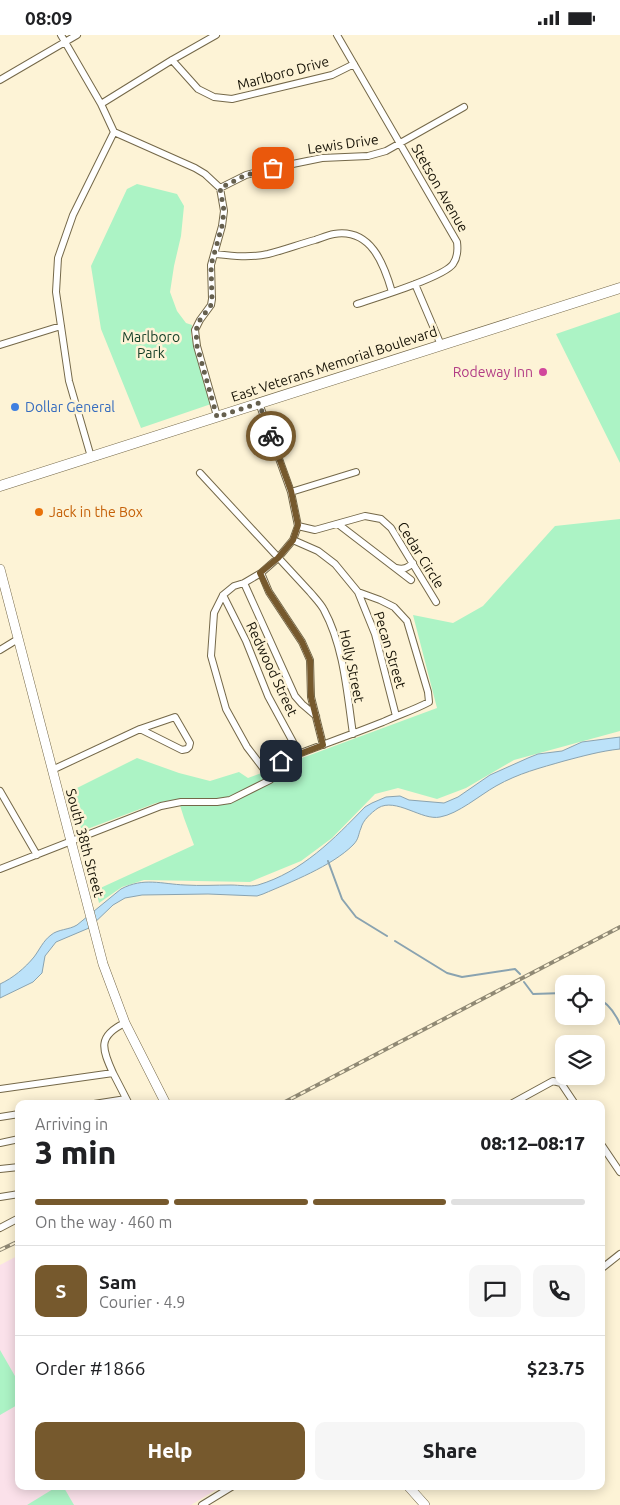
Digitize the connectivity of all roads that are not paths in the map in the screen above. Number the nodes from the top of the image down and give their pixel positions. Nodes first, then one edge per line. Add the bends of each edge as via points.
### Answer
1 (61, 35) edge
2 (77, 35) edge
3 (216, 35) edge
4 (337, 35) edge
5 (65, 42) junction
6 (172, 60) junction
7 (354, 64) junction
8 (0, 80) edge
9 (101, 104) junction
10 (464, 107) dead end
11 (114, 132) junction
12 (400, 144) junction
13 (220, 188) junction
14 (214, 254) junction
15 (414, 284) junction
16 (620, 288) edge
17 (392, 292) junction
18 (357, 305) dead end
19 (61, 326) junction
20 (0, 345) edge
21 (441, 345) junction
22 (259, 403) junction
23 (217, 417) junction
24 (91, 457) junction
25 (356, 472) dead end
26 (200, 473) dead end
27 (11, 483) junction
28 (0, 486) edge
29 (291, 491) junction
30 (0, 495) edge
31 (338, 524) junction
32 (298, 525) junction
33 (293, 540) junction
34 (278, 558) junction
35 (413, 563) junction
36 (395, 568) junction
37 (0, 569) edge
38 (260, 573) junction
39 (1, 579) edge
40 (411, 580) dead end
41 (244, 583) junction
42 (358, 593) junction
43 (222, 595) junction
44 (436, 602) dead end
45 (18, 639) junction
46 (0, 650) edge
47 (316, 716) junction
48 (396, 716) junction
49 (140, 729) junction
50 (352, 734) junction
51 (323, 745) junction
52 (298, 753) junction
53 (52, 770) junction
54 (270, 780) dead end
55 (0, 791) edge
56 (70, 841) junction
57 (37, 855) junction
58 (0, 869) edge
59 (125, 1023) junction
60 (113, 1073) junction
61 (0, 1089) edge
62 (126, 1100) edge
63 (164, 1100) edge
64 (518, 1100) edge
65 (572, 1100) edge
66 (15, 1115) edge
67 (0, 1117) edge
68 (15, 1140) edge
69 (0, 1143) edge
70 (605, 1150) edge
71 (15, 1167) edge
72 (0, 1169) edge
73 (620, 1172) edge
74 (15, 1195) edge
75 (0, 1197) edge
76 (15, 1220) edge
77 (0, 1228) edge
78 (620, 1254) edge
79 (605, 1266) edge
80 (228, 1490) edge
81 (412, 1490) edge
82 (212, 1502) edge
83 (202, 1505) edge
84 (425, 1505) edge

1 - 5 street
2 - 5 street
3 - 6 street
4 - 7 street, Stetson Avenue
5 - 8 street
5 - 9 street
6 - 7 street, Marlboro Drive via 198,89 214,97 232,99 332,75
6 - 9 street
7 - 12 street, Stetson Avenue
9 - 11 street
10 - 12 street, Lewis Drive
11 - 13 street via 194,168
11 - 19 street via 73,215 58,258 56,292
12 - 13 street, Lewis Drive via 368,156 322,158 273,168 246,175
12 - 15 street, Stetson Avenue via 457,242 458,250 452,266 446,271
13 - 14 street via 224,211
14 - 17 street via 254,257 334,234 350,235 365,241 377,254
14 - 23 street via 211,305 196,330 197,346
15 - 17 street, Stetson Avenue
15 - 21 street
16 - 21 main road, East Veterans Memorial Boulevard
17 - 18 street, Stetson Avenue
19 - 20 street
19 - 24 street via 69,381
21 - 22 main road, East Veterans Memorial Boulevard
22 - 23 main road, East Veterans Memorial Boulevard
22 - 29 street
23 - 24 main road, East Veterans Memorial Boulevard
24 - 27 main road, East Veterans Memorial Boulevard
25 - 29 street
26 - 34 street, Holly Street
27 - 28 main road, East Veterans Memorial Boulevard
27 - 30 main road
29 - 32 street
31 - 32 street, Cedar Circle via 315,530
31 - 35 street, Cedar Circle via 365,516 381,519 391,528
31 - 36 street
32 - 33 street
33 - 34 street
33 - 42 street, Pecan Street via 318,551 335,564
34 - 38 street
34 - 50 street, Holly Street via 324,609 336,636
35 - 36 street via 402,570
35 - 44 street, Cedar Circle
36 - 40 street
37 - 39 main road, South 38th Street
38 - 41 street
38 - 47 street via 310,660 311,697
39 - 45 main road, South 38th Street
41 - 43 street
41 - 47 street via 295,696
42 - 48 street, Pecan Street via 375,634
42 - 48 street via 394,607 407,621 429,702
43 - 52 street, Redwood Street
43 - 52 street via 214,613 211,655 226,709 263,768
45 - 46 street
45 - 53 main road, South 38th Street
47 - 51 street
48 - 50 street
49 - 49 street via 175,717 190,743 189,747 184,750
49 - 53 street
50 - 51 street
51 - 52 street
53 - 56 main road, South 38th Street
54 - 56 street via 230,800 161,806
55 - 57 street
56 - 57 street
56 - 59 main road, South 38th Street via 96,940
57 - 58 street
59 - 60 street via 111,1031 104,1043 105,1056
59 - 63 main road, South 38th Street
60 - 61 street
60 - 62 street
64 - 65 street via 553,1081 561,1083
66 - 67 street
68 - 69 street
70 - 73 street
71 - 72 street
74 - 75 street
76 - 77 street
78 - 79 street
80 - 82 street
81 - 84 main road
82 - 83 street

